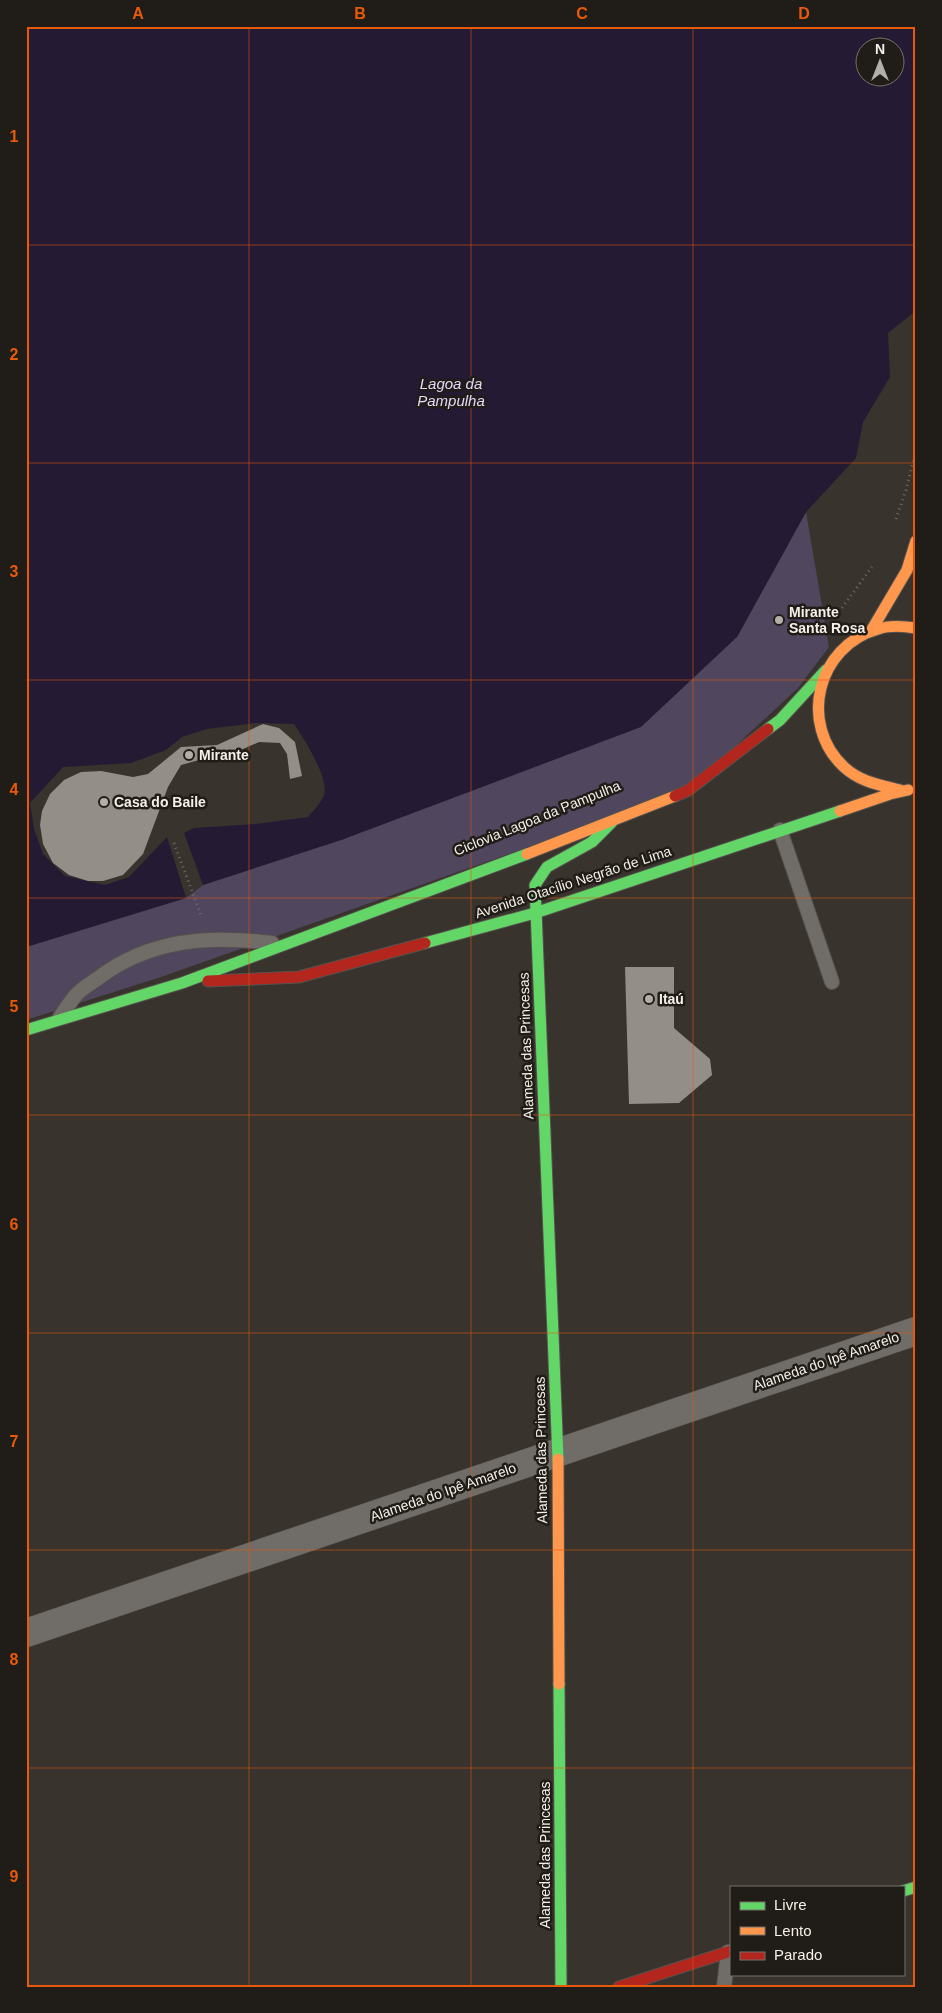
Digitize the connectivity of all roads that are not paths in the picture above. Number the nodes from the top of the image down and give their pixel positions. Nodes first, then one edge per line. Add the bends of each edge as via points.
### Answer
1 (916, 541) edge
2 (916, 628) edge
3 (871, 630) junction
4 (826, 670) junction
5 (912, 789) edge
6 (612, 822) junction
7 (780, 830) junction
8 (535, 913) junction
9 (283, 945) junction
10 (182, 982) junction
11 (832, 982) dead end
12 (58, 1020) junction
13 (26, 1030) edge
14 (916, 1331) edge
15 (558, 1454) junction
16 (26, 1634) edge
17 (916, 1886) edge
18 (904, 1891) edge
19 (729, 1952) edge
20 (561, 1987) edge
21 (619, 1987) edge
22 (724, 1987) edge

1 - 3 street via 906,570
2 - 3 street via 896,626
3 - 4 street, Avenida Otacílio Negrão de Lima via 848,645
4 - 5 street via 818,694 818,719 825,744 839,764 859,780 882,789
4 - 6 street, Avenida Otacílio Negrão de Lima via 780,720 687,791
5 - 7 street, Avenida Otacílio Negrão de Lima
6 - 8 street, Alameda das Princesas via 592,842 547,867 535,885
6 - 9 street, Avenida Otacílio Negrão de Lima
7 - 8 street, Avenida Otacílio Negrão de Lima
7 - 11 lane
8 - 10 street, Avenida Otacílio Negrão de Lima via 299,977
8 - 15 street, Alameda das Princesas
9 - 10 street, Avenida Otacílio Negrão de Lima
9 - 12 lane via 240,939 199,939 150,949 113,966 84,988
10 - 12 street, Avenida Otacílio Negrão de Lima
12 - 13 street, Avenida Otacílio Negrão de Lima
14 - 15 street, Alameda do Ipê Amarelo
15 - 16 street, Alameda do Ipê Amarelo
15 - 20 street, Alameda das Princesas
17 - 18 street
19 - 21 street
19 - 22 lane

